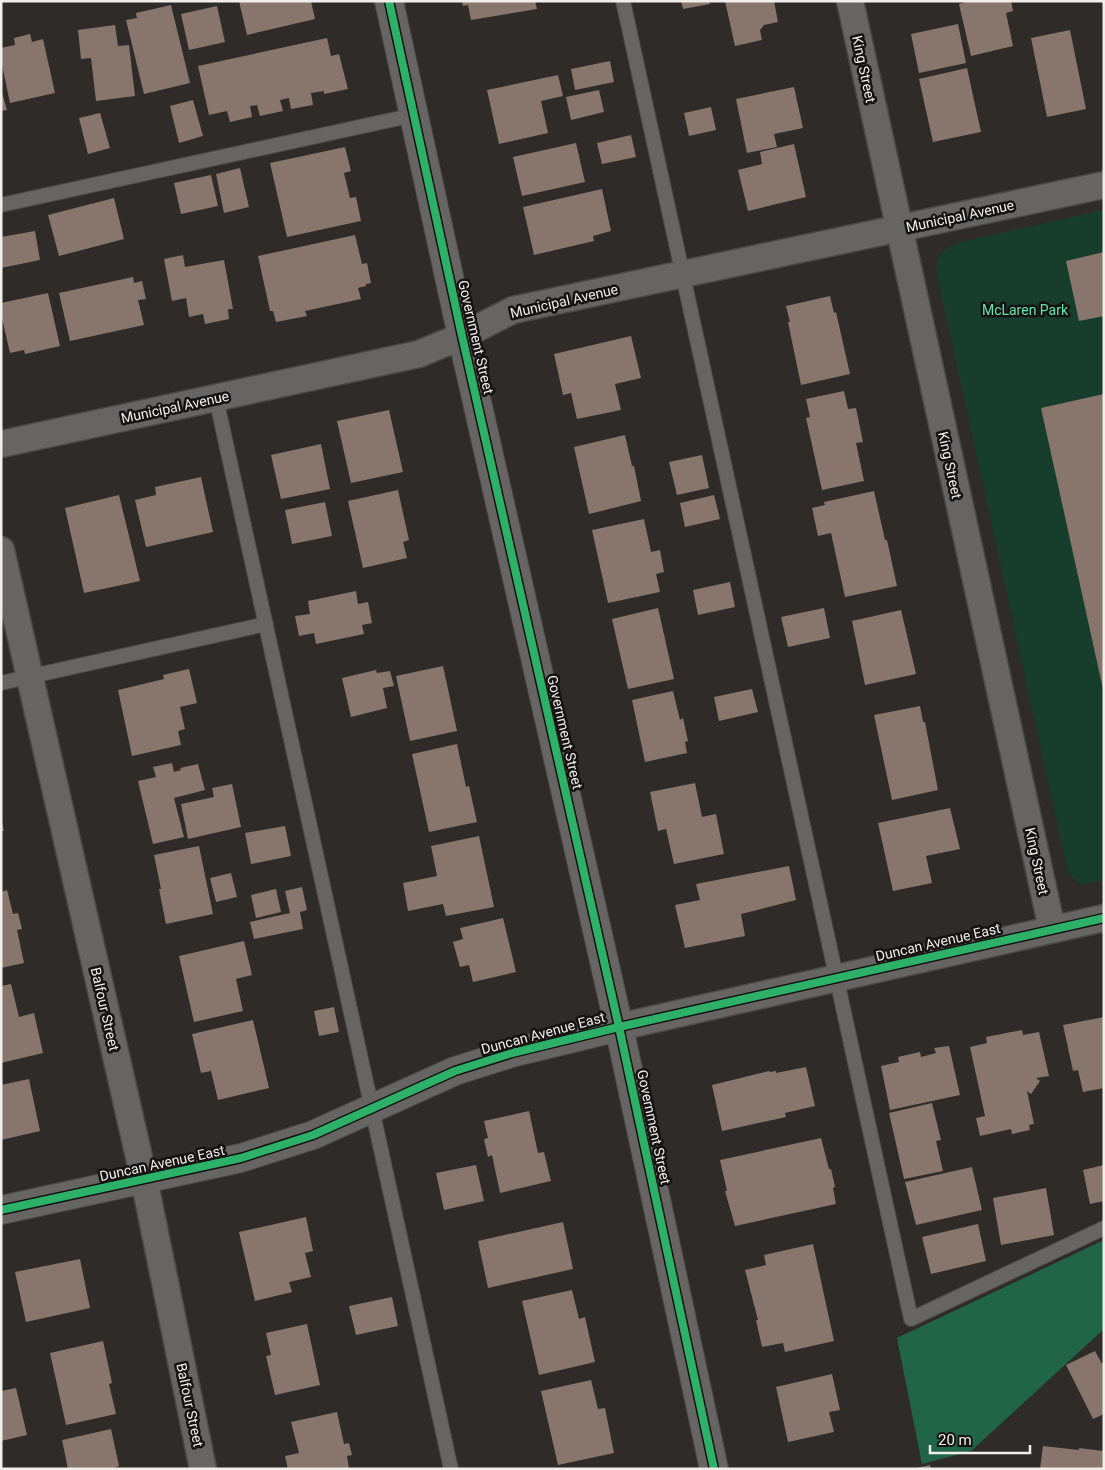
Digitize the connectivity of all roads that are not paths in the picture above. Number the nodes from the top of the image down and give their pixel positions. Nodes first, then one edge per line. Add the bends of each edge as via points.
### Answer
1 (389, 1) edge
2 (623, 1) edge
3 (852, 2) edge
4 (414, 115) junction
5 (1104, 185) edge
6 (1, 205) edge
7 (899, 229) junction
8 (684, 274) junction
9 (462, 336) junction
10 (216, 398) junction
11 (1, 444) edge
12 (1, 550) edge
13 (266, 624) junction
14 (30, 677) junction
15 (1, 683) edge
16 (1104, 918) edge
17 (1052, 929) junction
18 (837, 978) junction
19 (619, 1026) junction
20 (370, 1108) junction
21 (144, 1179) junction
22 (1, 1210) edge
23 (1104, 1228) edge
24 (203, 1469) edge
25 (451, 1469) edge
26 (714, 1469) edge

1 - 4 street, Government Street
2 - 8 lane
3 - 7 street, King Street
4 - 6 lane
4 - 9 street, Government Street
5 - 7 street, Municipal Avenue
7 - 8 street, Municipal Avenue
7 - 17 street, King Street
8 - 9 street, Municipal Avenue via 513,310
8 - 18 lane
9 - 10 street, Municipal Avenue via 419,354
9 - 19 street, Government Street
10 - 11 street, Municipal Avenue
10 - 13 lane
12 - 14 street, Balfour Street
13 - 14 lane
13 - 20 lane
14 - 15 lane
14 - 21 street, Balfour Street
16 - 17 street, Duncan Avenue East
17 - 18 street, Duncan Avenue East
18 - 19 street, Duncan Avenue East
18 - 23 lane via 911,1319
19 - 20 street, Duncan Avenue East via 455,1071
19 - 26 street, Government Street
20 - 21 street, Duncan Avenue East via 314,1135 241,1158
20 - 25 lane
21 - 22 street, Duncan Avenue East
21 - 24 street, Balfour Street

